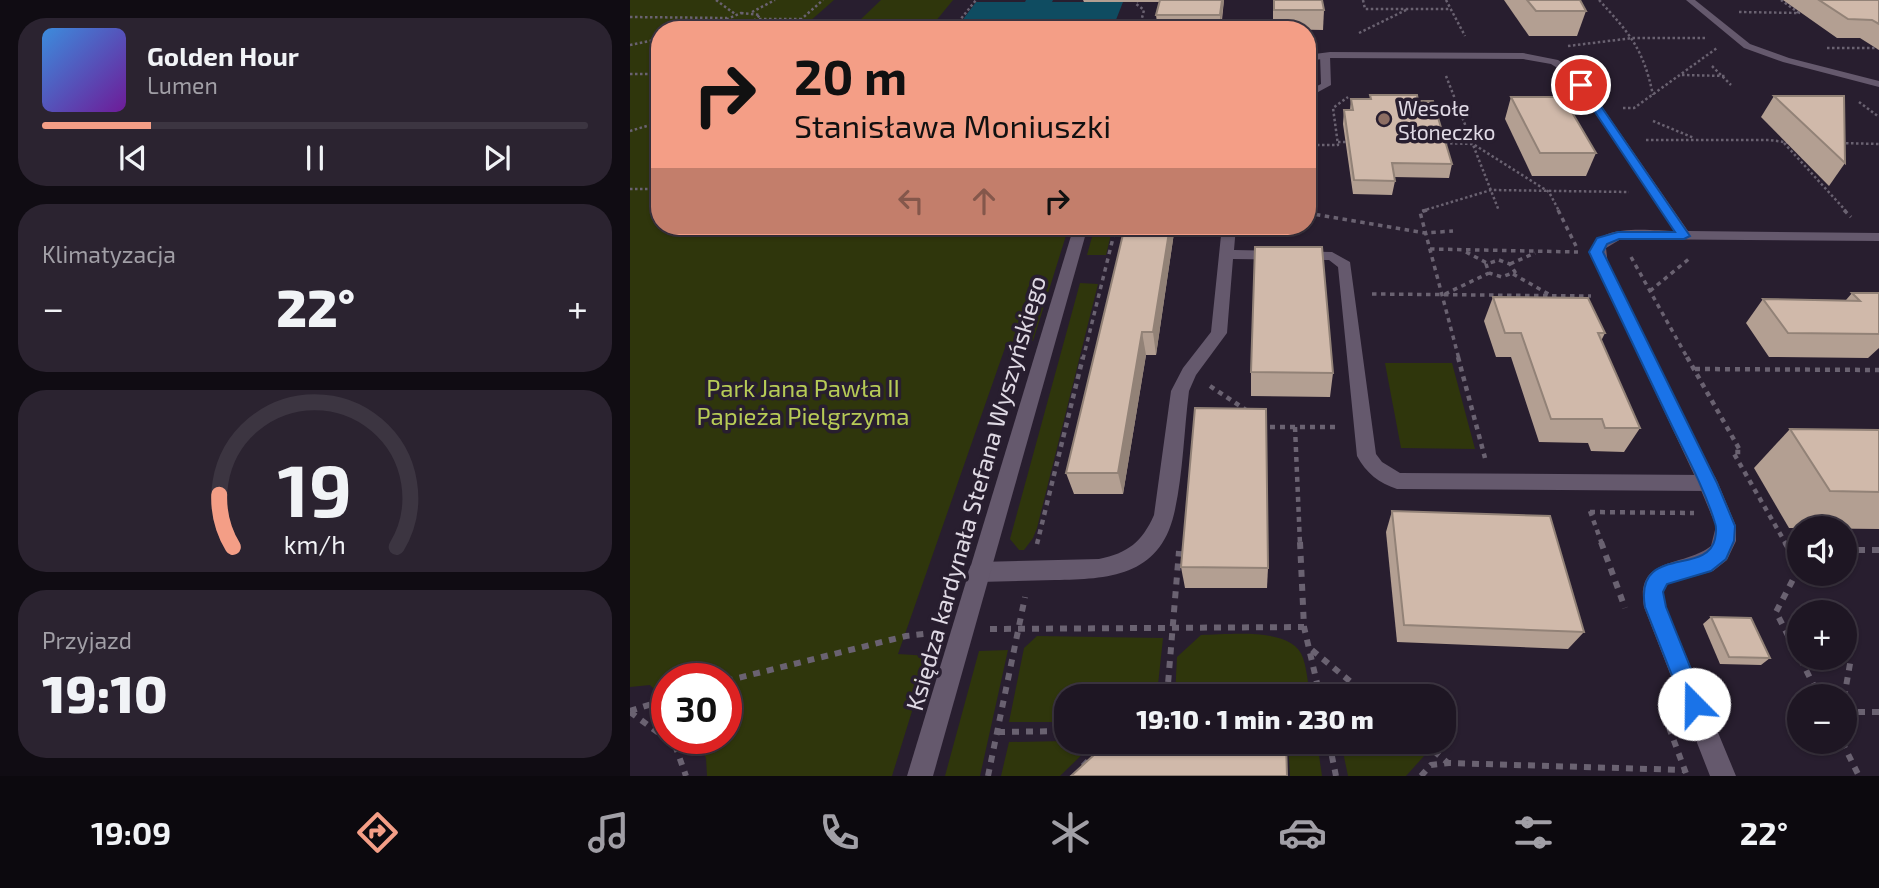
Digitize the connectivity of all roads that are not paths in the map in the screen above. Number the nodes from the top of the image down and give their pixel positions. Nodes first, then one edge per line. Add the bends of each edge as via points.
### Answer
1 (1690, 0) edge
2 (1325, 55) junction
3 (1316, 56) edge
4 (1879, 84) edge
5 (1316, 92) edge
6 (1078, 235) edge
7 (1228, 235) edge
8 (1684, 236) junction
9 (1879, 237) edge
10 (1226, 254) junction
11 (1708, 483) junction
12 (979, 572) junction
13 (920, 776) edge
14 (1723, 776) edge

1 - 4 street via 1731,40
2 - 3 street
2 - 5 street via 1326,85
2 - 8 street via 1510,55 1564,66 1574,74
6 - 12 street, Księdza kardynała Stefana Wyszyńskiego
7 - 10 street
8 - 9 street
8 - 11 street via 1618,236 1602,241 1596,252
10 - 11 street via 1332,256 1345,265 1367,456 1375,468 1397,481
10 - 12 street via 1219,333 1180,391 1164,515 1156,537 1142,553 1099,569
11 - 14 street via 1726,526 1719,553 1704,564 1660,577 1652,590
12 - 13 street, Księdza kardynała Stefana Wyszyńskiego

